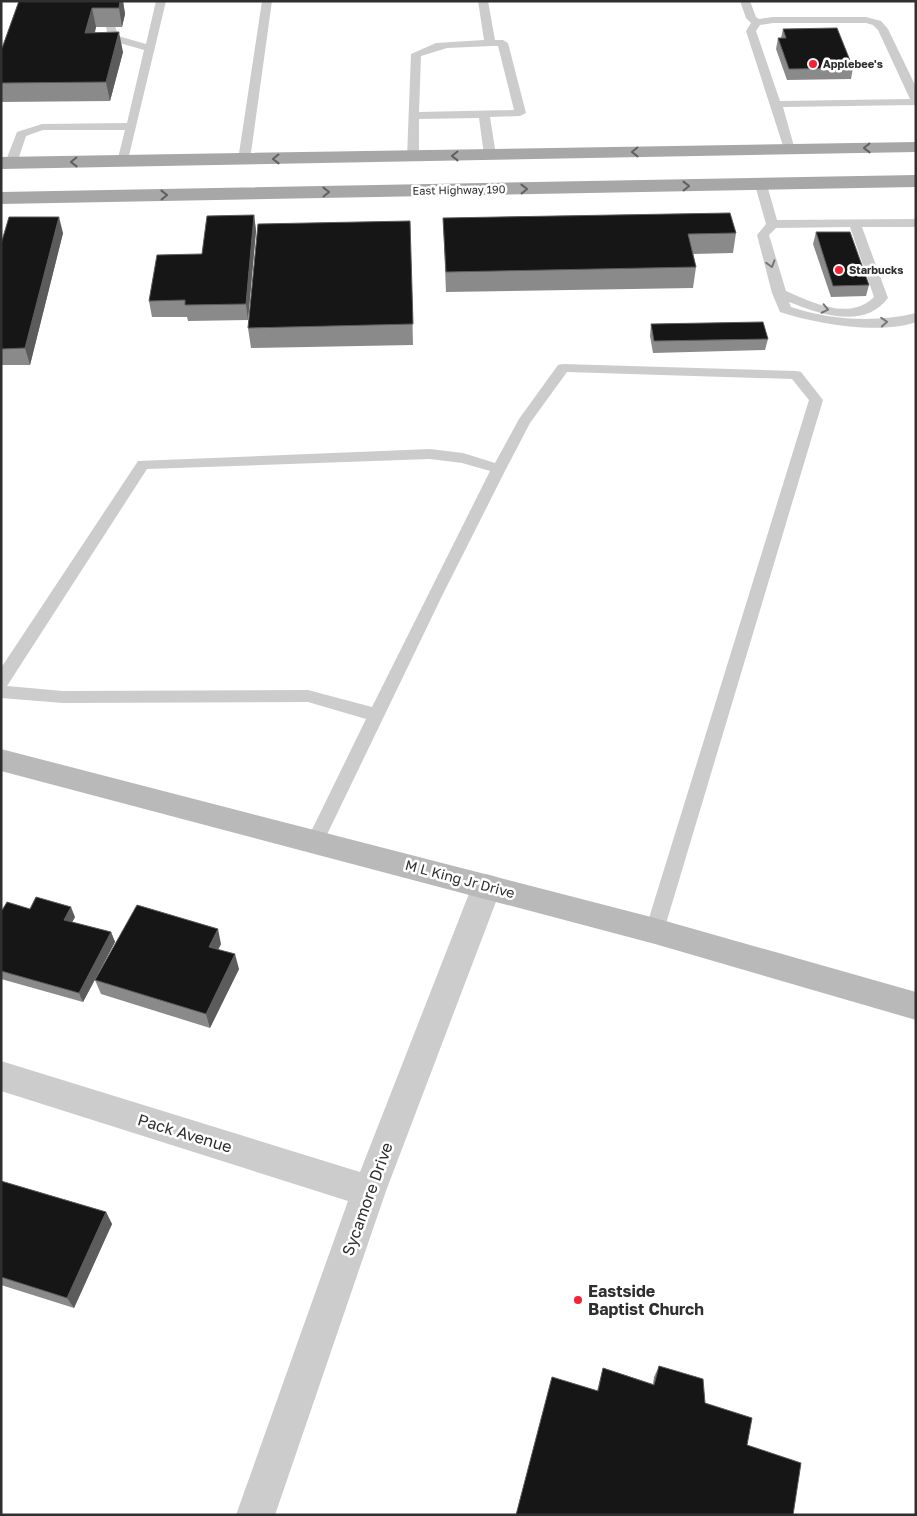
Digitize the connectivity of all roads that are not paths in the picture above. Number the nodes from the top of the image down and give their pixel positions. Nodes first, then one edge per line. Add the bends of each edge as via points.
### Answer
1 (161, 1) edge
2 (267, 1) edge
3 (483, 1) edge
4 (745, 1) edge
5 (758, 23) junction
6 (111, 27) dead end
7 (490, 43) junction
8 (151, 48) junction
9 (512, 76) junction
10 (502, 87) dead end
11 (916, 100) edge
12 (503, 102) dead end
13 (776, 104) junction
14 (505, 114) junction
15 (484, 115) junction
16 (414, 116) junction
17 (132, 126) junction
18 (916, 148) edge
19 (789, 150) junction
20 (490, 155) junction
21 (413, 157) junction
22 (244, 160) junction
23 (123, 162) junction
24 (6, 163) edge
25 (914, 183) edge
26 (761, 185) junction
27 (115, 196) junction
28 (1, 198) edge
29 (916, 223) edge
30 (772, 224) junction
31 (855, 224) junction
32 (780, 292) junction
33 (916, 317) edge
34 (499, 469) junction
35 (1, 682) edge
36 (1, 692) edge
37 (376, 714) junction
38 (1, 760) edge
39 (315, 842) junction
40 (487, 886) junction
41 (655, 931) junction
42 (916, 1006) edge
43 (1, 1076) edge
44 (369, 1190) junction
45 (255, 1515) edge

1 - 8 lane
2 - 22 lane
3 - 7 lane
4 - 5 lane via 751,18
5 - 11 lane via 773,20 866,20 877,23 883,29
5 - 13 lane via 751,31
6 - 8 lane via 113,38 133,46
7 - 9 lane via 503,43
7 - 16 lane via 430,46 416,54
8 - 17 lane
9 - 10 lane via 501,84
9 - 14 lane via 520,113
11 - 13 lane
12 - 14 lane
13 - 19 lane
14 - 15 lane
15 - 16 lane
15 - 20 lane
16 - 21 lane
17 - 23 lane
17 - 24 lane via 30,130 22,134
18 -> 19 main road
19 -> 20 main road
20 -> 21 main road
21 -> 22 main road
22 - 23 main road
23 -> 24 main road
23 - 27 main road
25 - 26 main road, East Highway 190
27 -> 26 main road, East Highway 190
26 - 30 lane
27 - 28 main road, East Highway 190
29 - 31 lane
30 - 31 lane
30 -> 32 lane via 763,234
32 -> 31 lane via 823,310 863,311 876,306 881,298
32 -> 33 lane via 785,309 811,319 853,324
34 - 35 lane via 463,458 430,454 143,464
34 - 37 lane
34 - 41 lane via 524,422 563,368 796,375 816,400
36 - 37 lane via 63,697 308,696
37 - 39 lane
38 - 39 street, M L King Jr Drive
39 - 40 street, M L King Jr Drive
40 - 41 street, M L King Jr Drive
40 - 44 street, Sycamore Drive
41 - 42 street, M L King Jr Drive
43 - 44 street, Pack Avenue
44 - 45 street, Sycamore Drive

